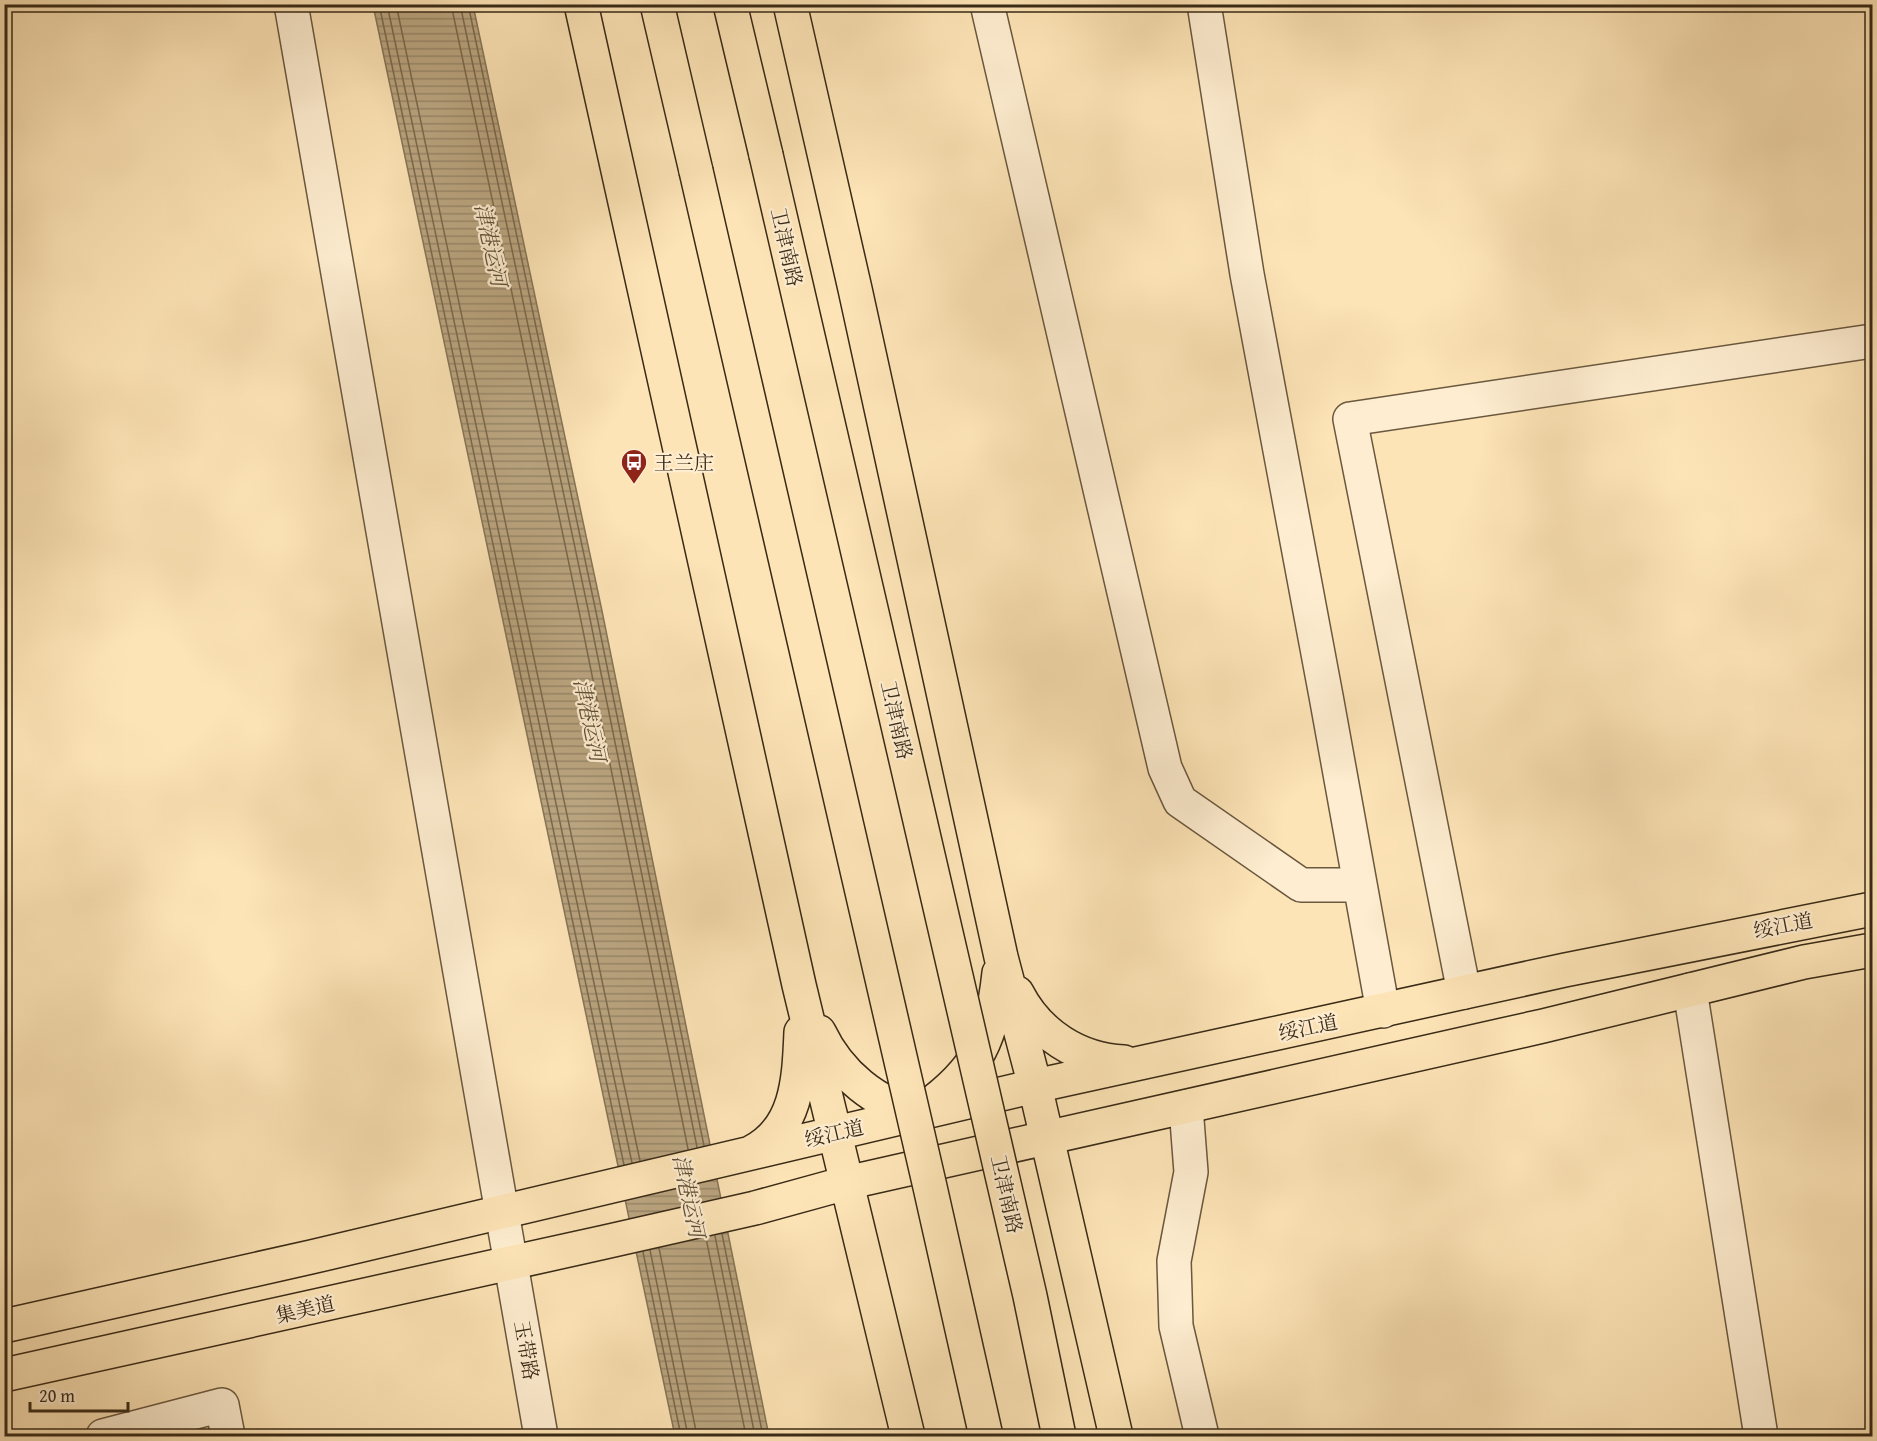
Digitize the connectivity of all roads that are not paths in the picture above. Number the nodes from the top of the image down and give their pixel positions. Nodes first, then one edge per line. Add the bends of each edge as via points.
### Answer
1 (291, 4) edge
2 (581, 4) edge
3 (657, 4) edge
4 (730, 4) edge
5 (790, 4) edge
6 (987, 4) edge
7 (1204, 4) edge
8 (1872, 342) edge
9 (1360, 885) junction
10 (1872, 909) edge
11 (1872, 950) edge
12 (1001, 957) junction
13 (799, 985) junction
14 (1690, 990) junction
15 (1464, 992) junction
16 (1383, 1011) junction
17 (1144, 1063) junction
18 (1035, 1086) junction
19 (1186, 1107) junction
20 (917, 1114) junction
21 (1045, 1131) junction
22 (745, 1155) junction
23 (841, 1160) junction
24 (502, 1211) junction
25 (605, 1242) joint
26 (512, 1263) junction
27 (4, 1326) edge
28 (4, 1375) edge
29 (103, 1437) edge
30 (228, 1437) edge
31 (541, 1437) edge
32 (908, 1437) edge
33 (986, 1437) edge
34 (1059, 1437) edge
35 (1116, 1437) edge
36 (1202, 1437) edge
37 (1761, 1437) edge

1 - 24 street, 玉带路
2 - 13 main road
3 - 33 main road, bridge
4 - 34 main road, 卫津南路, bridge via 1030,1296
5 - 12 main road
6 - 9 street via 1165,768 1180,801 1301,885
7 - 9 street via 1247,274
8 - 15 street via 1350,419
9 - 16 street
10 - 15 main road, 绥江道
11 - 14 main road, 绥江道
12 - 17 main road via 1023,1006 1053,1038 1091,1056
12 - 18 main road
12 - 20 main road via 994,1010 982,1049 960,1079
13 - 20 main road via 820,1035 853,1081 884,1102
13 - 22 main road via 799,1064 792,1102 776,1136
13 - 23 main road
14 - 19 main road, 绥江道
14 - 37 street
15 - 16 main road, 绥江道
16 - 17 main road, 绥江道
17 - 18 main road, 绥江道
18 - 20 main road, 绥江道
18 - 21 main road
19 - 21 main road, 绥江道
19 - 36 street via 1191,1172 1174,1261 1176,1326
20 - 21 main road via 969,1124
20 - 23 main road, 绥江道
21 - 23 main road, 绥江道
21 - 35 main road
22 - 23 main road, 绥江道
22 - 24 main road, 绥江道
23 - 25 main road, 绥江道 via 755,1208
23 - 32 main road
24 - 26 street, 玉带路
24 - 27 main road
25 - 26 main road, 集美道
26 - 28 main road, 集美道
26 - 31 street, 玉带路
29 - 30 street via 222,1405

